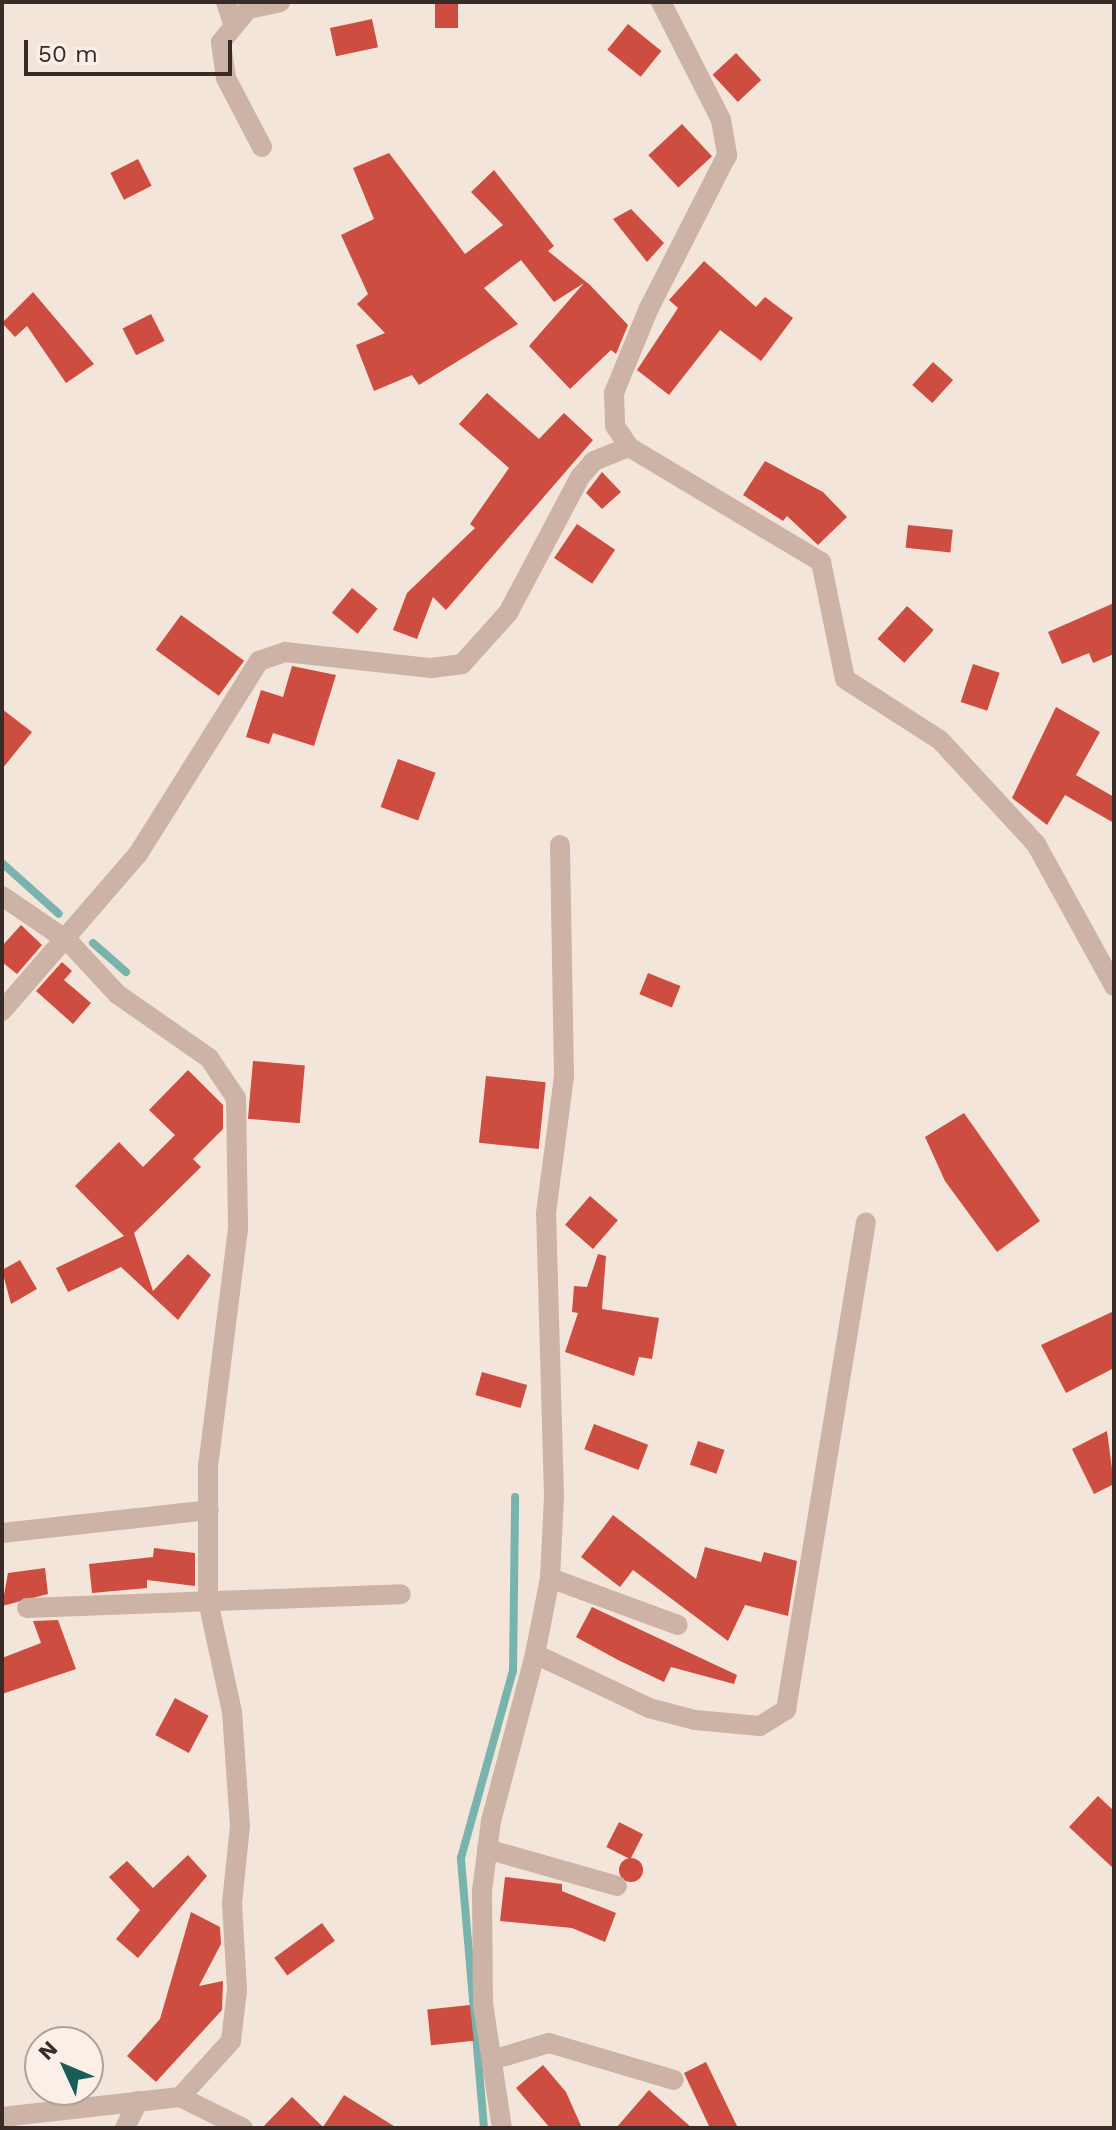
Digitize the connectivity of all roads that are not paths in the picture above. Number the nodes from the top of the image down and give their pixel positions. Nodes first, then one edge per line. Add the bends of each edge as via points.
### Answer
1 (280, 2) edge
2 (661, 2) edge
3 (229, 12) edge
4 (262, 147) dead end
5 (629, 447) junction
6 (560, 845) dead end
7 (2, 896) edge
8 (68, 941) junction
9 (1114, 986) edge
10 (2, 1011) edge
11 (866, 1223) dead end
12 (209, 1510) junction
13 (2, 1533) edge
14 (550, 1578) junction
15 (401, 1594) dead end
16 (208, 1601) junction
17 (27, 1608) dead end
18 (678, 1625) dead end
19 (535, 1654) junction
20 (487, 1849) junction
21 (617, 1886) dead end
22 (492, 2060) junction
23 (674, 2080) dead end
24 (180, 2097) junction
25 (138, 2101) junction
26 (2, 2117) edge
27 (125, 2128) edge
28 (243, 2128) edge
29 (502, 2128) edge

1 - 3 street
2 - 5 street via 721,120 727,155 614,393 615,426
3 - 4 street via 221,42 226,78
5 - 8 street via 603,456 580,477 508,613 462,664 431,668 285,652 259,661 138,854
5 - 9 street via 821,562 845,679 940,740 1036,844
6 - 14 street via 566,865 564,1076 546,1213
7 - 8 street
8 - 10 street
8 - 12 street via 117,994 209,1058 236,1098 238,1229 208,1465
11 - 19 street via 786,1710 760,1726 695,1720 649,1708
12 - 13 street
12 - 16 street
14 - 18 street
14 - 19 street
15 - 16 street
16 - 17 street
16 - 24 street via 232,1712 240,1826 232,1903 237,1990 231,2041
19 - 20 street
20 - 21 street
20 - 22 street via 480,1939
22 - 23 street via 549,2043
22 - 29 street
24 - 25 street
24 - 28 street
25 - 26 street
25 - 27 street

